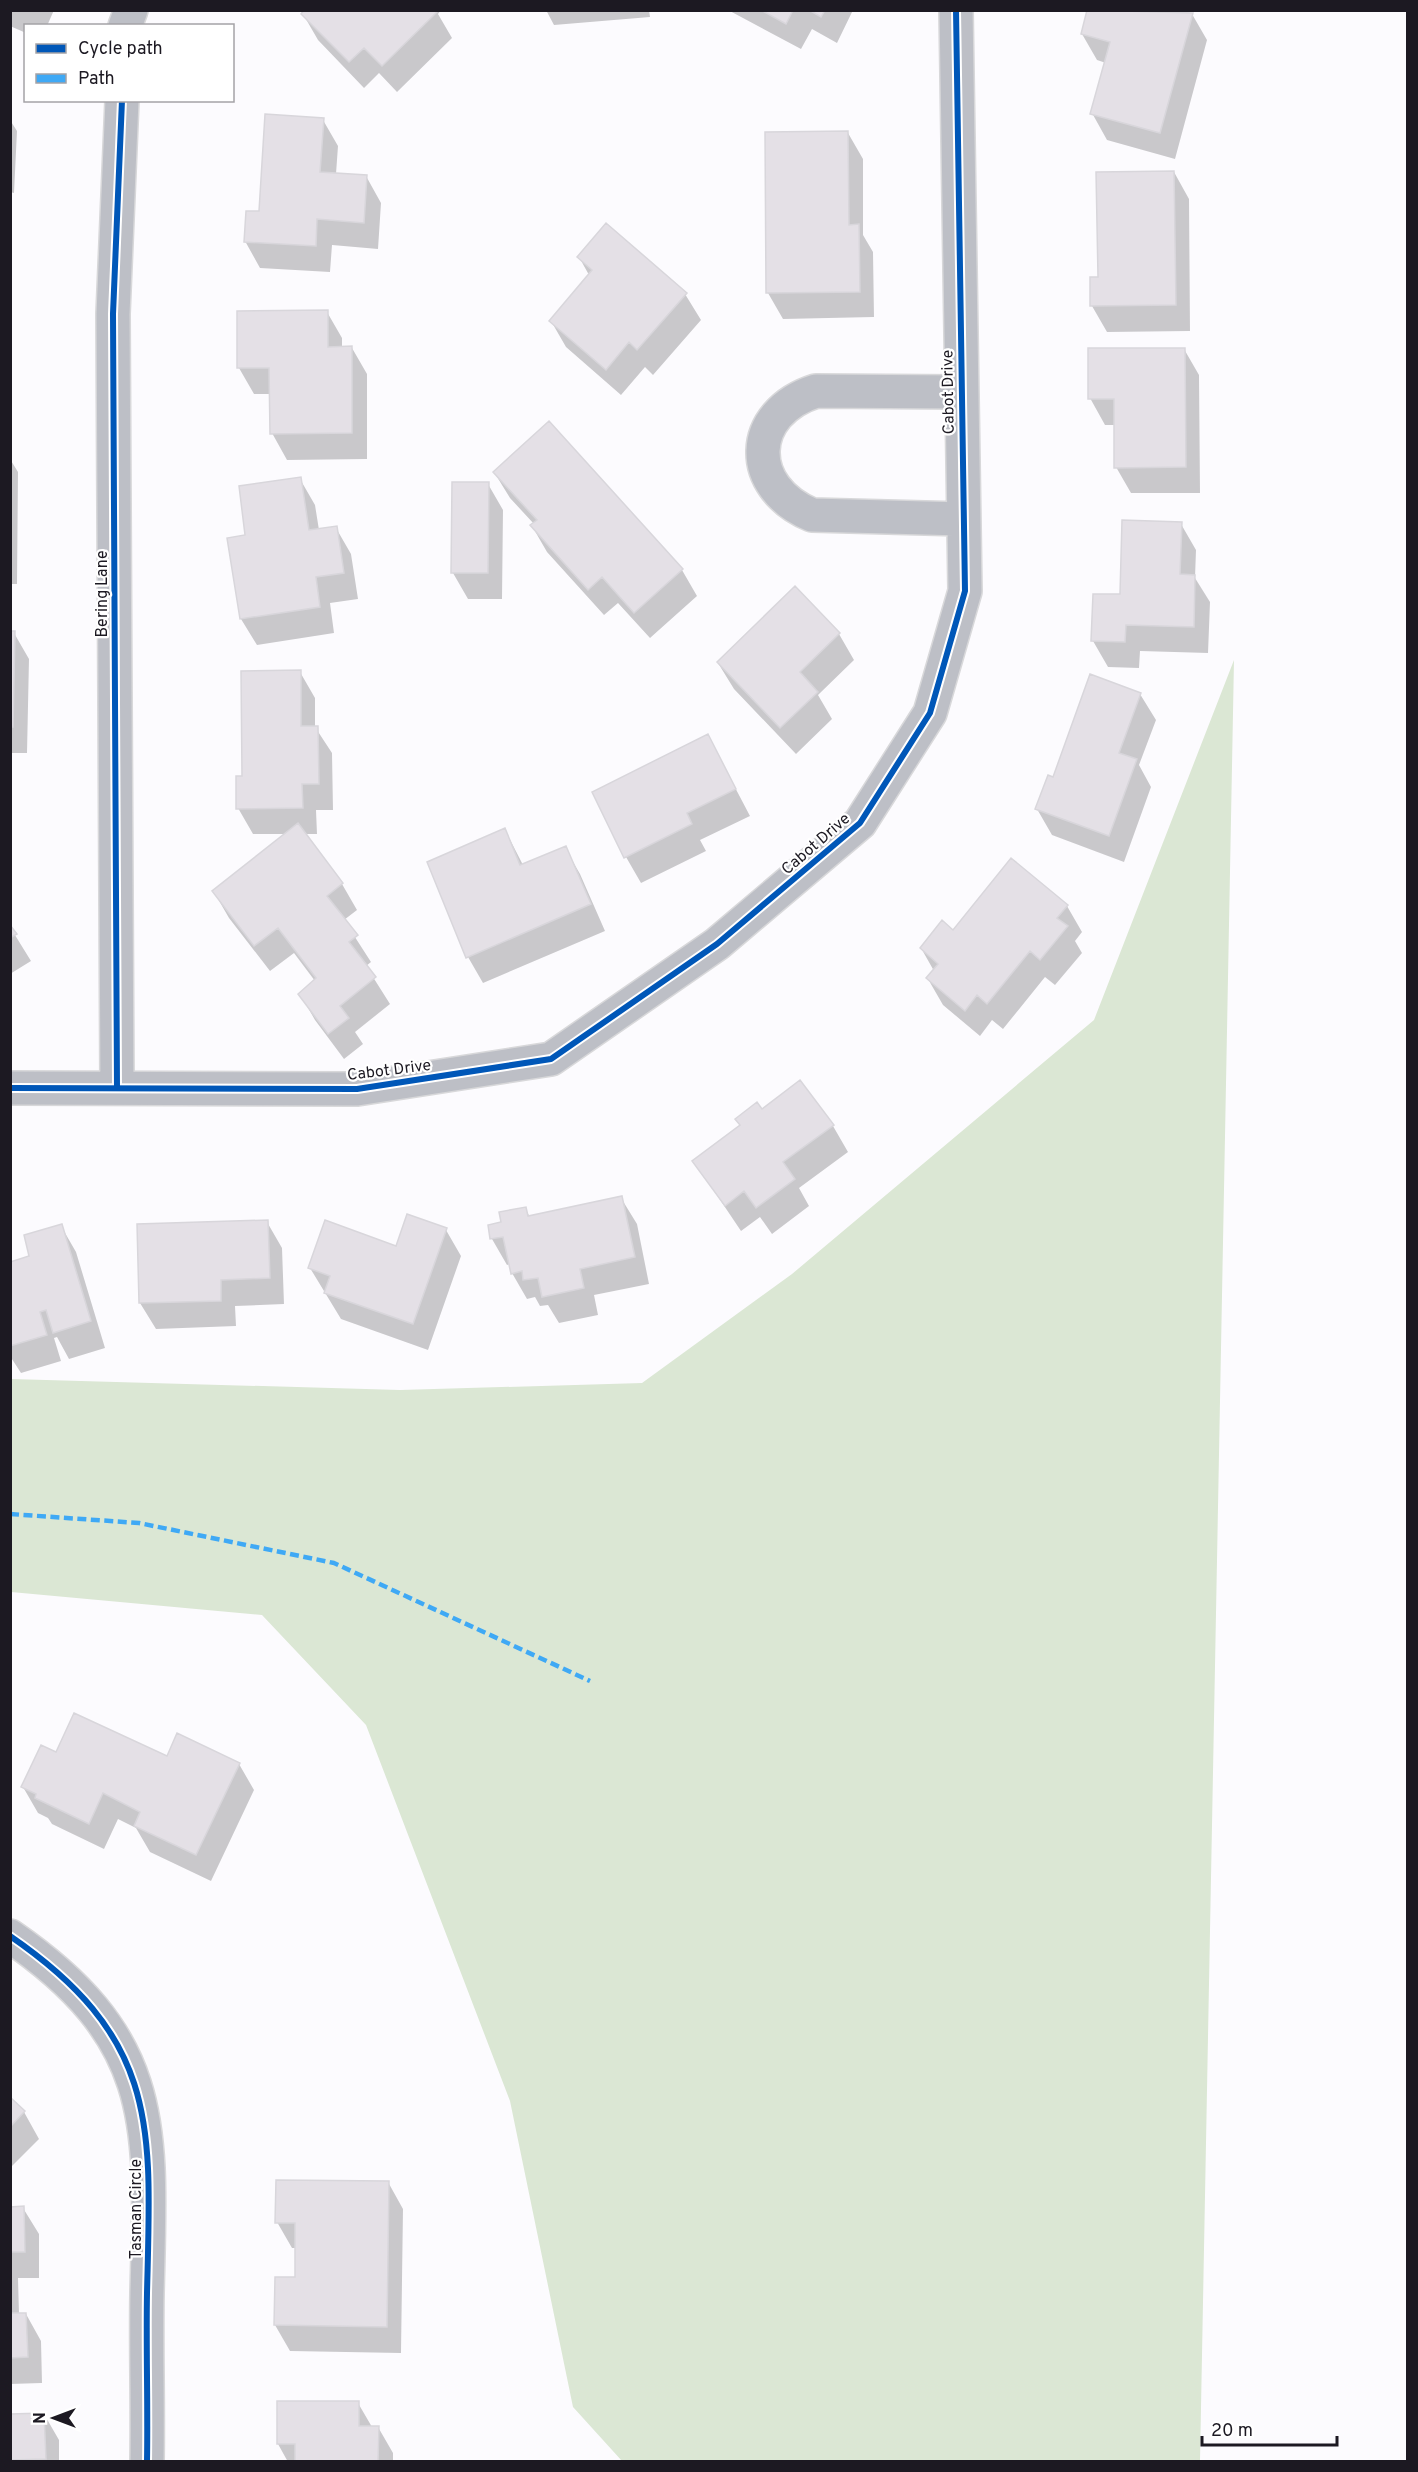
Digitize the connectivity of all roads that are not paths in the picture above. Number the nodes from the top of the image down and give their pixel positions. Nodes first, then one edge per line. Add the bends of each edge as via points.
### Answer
1 (956, 10) edge
2 (122, 102) edge
3 (960, 392) junction
4 (963, 519) junction
5 (117, 1087) junction
6 (10, 1088) edge
7 (10, 1936) edge
8 (147, 2462) edge

1 - 3 street, Cabot Drive
2 - 5 street, Bering Lane via 113,314
3 - 4 street, Cabot Drive
3 - 4 street via 816,391 797,397 777,414 765,436 762,454 765,473 777,493 795,508 812,515
4 - 5 street, Cabot Drive via 965,591 930,713 860,823 717,944 551,1059 357,1089
5 - 6 street, Cabot Drive
7 - 8 street, Tasman Circle via 50,1963 85,1998 120,2047 138,2088 147,2133 151,2202

